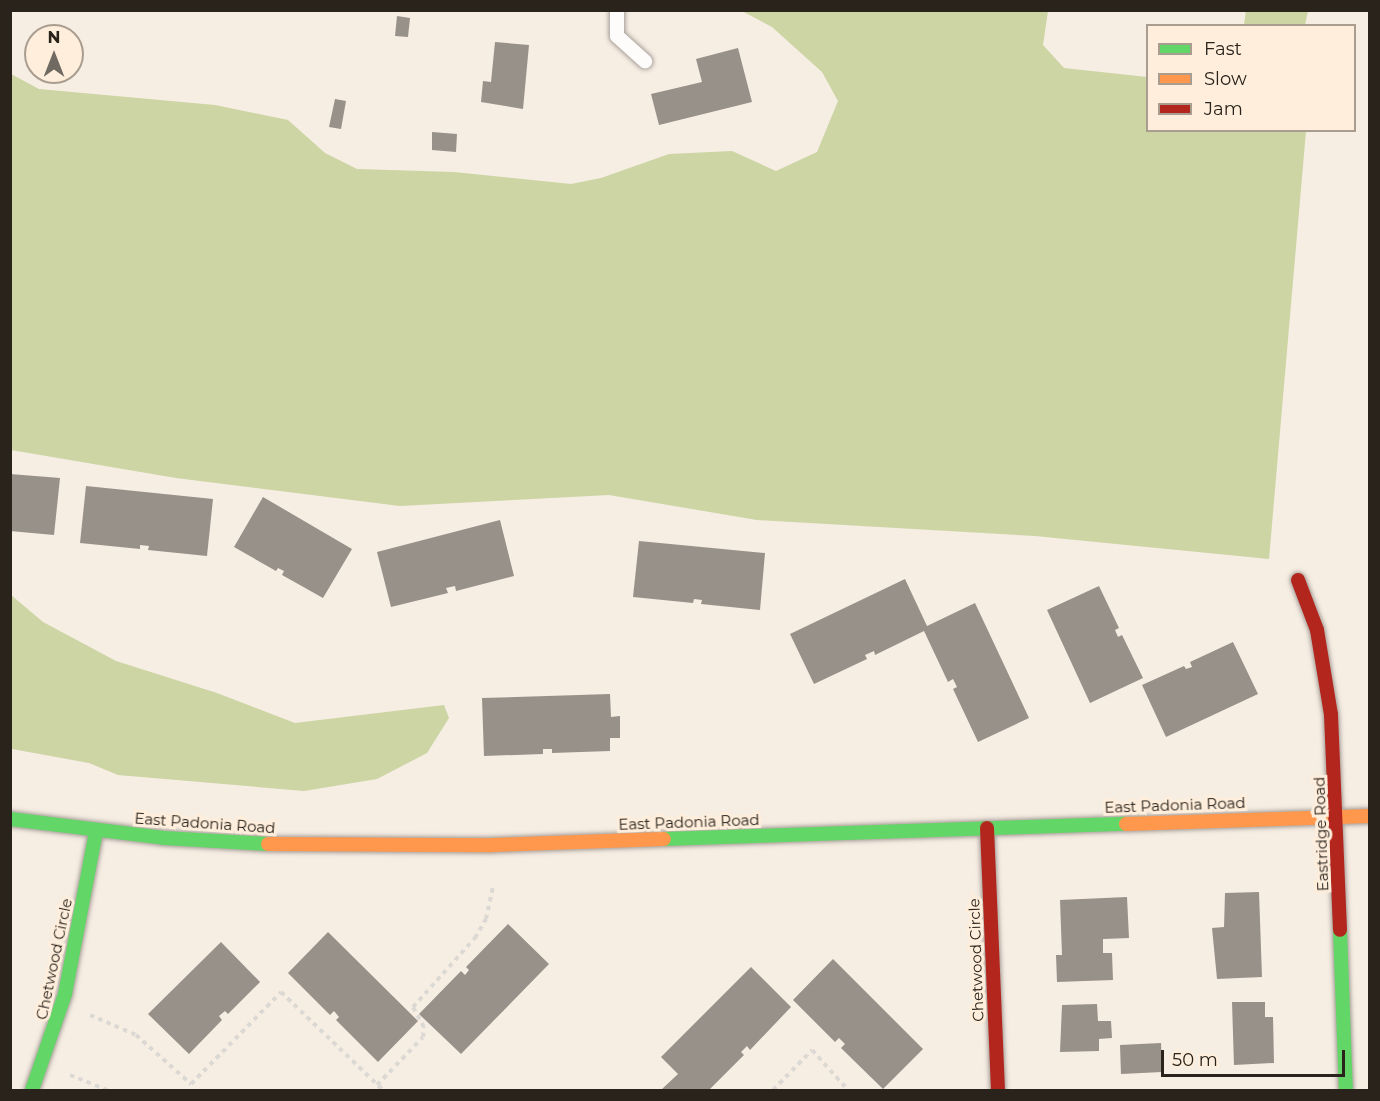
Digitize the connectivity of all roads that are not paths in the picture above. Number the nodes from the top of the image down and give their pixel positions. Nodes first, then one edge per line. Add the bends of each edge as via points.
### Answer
1 (617, 10) edge
2 (645, 61) dead end
3 (1298, 580) dead end
4 (1370, 816) edge
5 (1338, 817) junction
6 (10, 819) edge
7 (987, 828) junction
8 (96, 831) junction
9 (32, 1090) edge
10 (998, 1090) edge
11 (1346, 1090) edge

1 - 2 lane via 617,36
3 - 5 street, Eastridge Road via 1326,667
4 - 5 street, East Padonia Road
5 - 7 street, East Padonia Road
5 - 11 street, Eastridge Road
6 - 8 street, East Padonia Road
7 - 8 street, East Padonia Road via 326,847
7 - 10 street, Chetwood Circle
8 - 9 street, Chetwood Circle via 65,994

